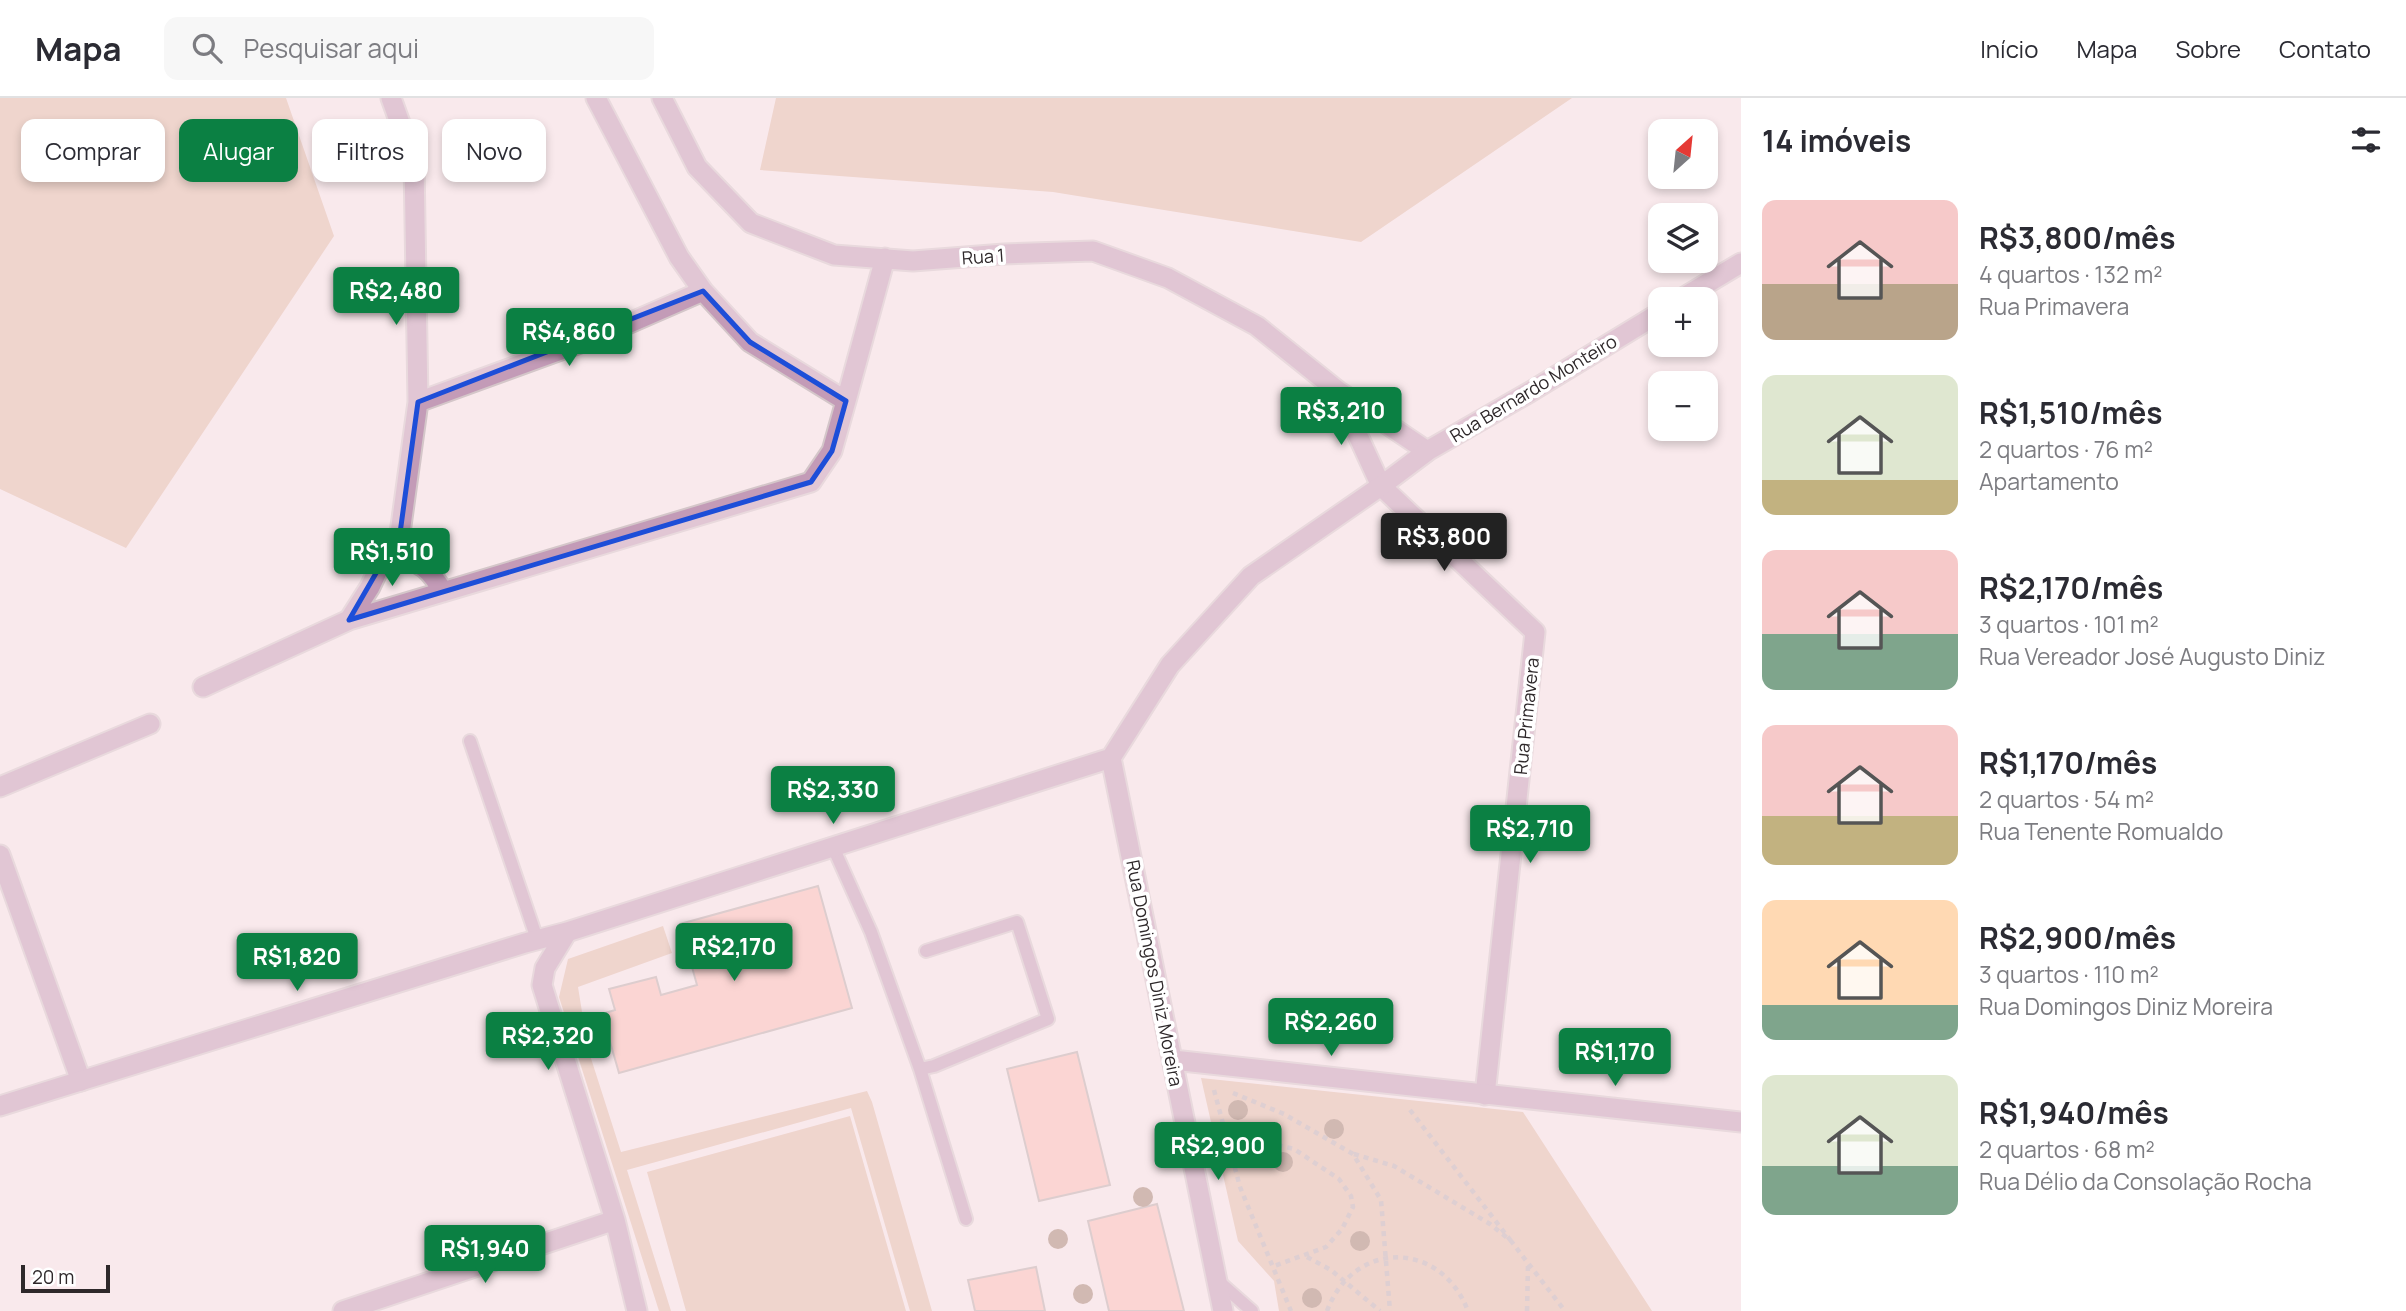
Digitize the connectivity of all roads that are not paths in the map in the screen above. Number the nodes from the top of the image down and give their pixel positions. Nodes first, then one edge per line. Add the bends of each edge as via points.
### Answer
1 (391, 98) edge
2 (596, 98) edge
3 (662, 98) edge
4 (885, 258) junction
5 (1741, 263) edge
6 (1701, 287) edge
7 (703, 290) junction
8 (1648, 320) edge
9 (1338, 391) junction
10 (846, 401) junction
11 (418, 402) junction
12 (1427, 451) junction
13 (1381, 486) junction
14 (397, 555) junction
15 (443, 592) junction
16 (349, 620) junction
17 (203, 687) dead end
18 (150, 724) dead end
19 (470, 741) dead end
20 (1111, 758) junction
21 (0, 787) edge
22 (833, 847) junction
23 (0, 855) edge
24 (567, 932) junction
25 (537, 939) junction
26 (926, 951) dead end
27 (1173, 1060) junction
28 (920, 1069) junction
29 (81, 1081) junction
30 (1485, 1095) junction
31 (0, 1107) edge
32 (1741, 1122) edge
33 (966, 1219) dead end
34 (615, 1220) junction
35 (1217, 1281) junction
36 (343, 1311) edge
37 (637, 1311) edge
38 (1223, 1311) edge
39 (1252, 1311) edge

1 - 11 street via 414,162
2 - 7 street via 679,257
3 - 4 street, Rua 1 via 697,167 751,223 834,254
4 - 9 street, Rua 1 via 913,261 1093,251 1168,278 1257,326
4 - 10 street
5 - 6 street
7 - 10 street via 750,342
7 - 11 street via 602,335
8 - 12 street, Rua Bernardo Monteiro
9 - 12 street, Rua 1
9 - 13 street, Rua 1
10 - 15 street via 832,451 811,482
11 - 14 street
12 - 13 street, Rua Bernardo Monteiro
13 - 20 street, Rua Bernardo Monteiro via 1251,576 1170,664
13 - 30 street, Rua Primavera via 1535,632
14 - 15 street via 432,572
14 - 16 street via 379,568
15 - 16 street
16 - 17 street
18 - 21 street
19 - 25 lane
20 - 22 street
20 - 27 street, Rua Domingos Diniz Moreira
22 - 24 street
22 - 28 lane via 871,932
23 - 29 street
24 - 25 street
24 - 34 street via 545,968 542,985
25 - 29 street
26 - 28 lane via 1017,922 1048,1019
27 - 30 street
27 - 35 street, Rua Domingos Diniz Moreira
28 - 33 lane
29 - 31 street
30 - 32 street
34 - 36 street
34 - 37 street
35 - 38 street, Rua Domingos Diniz Moreira
35 - 39 lane

